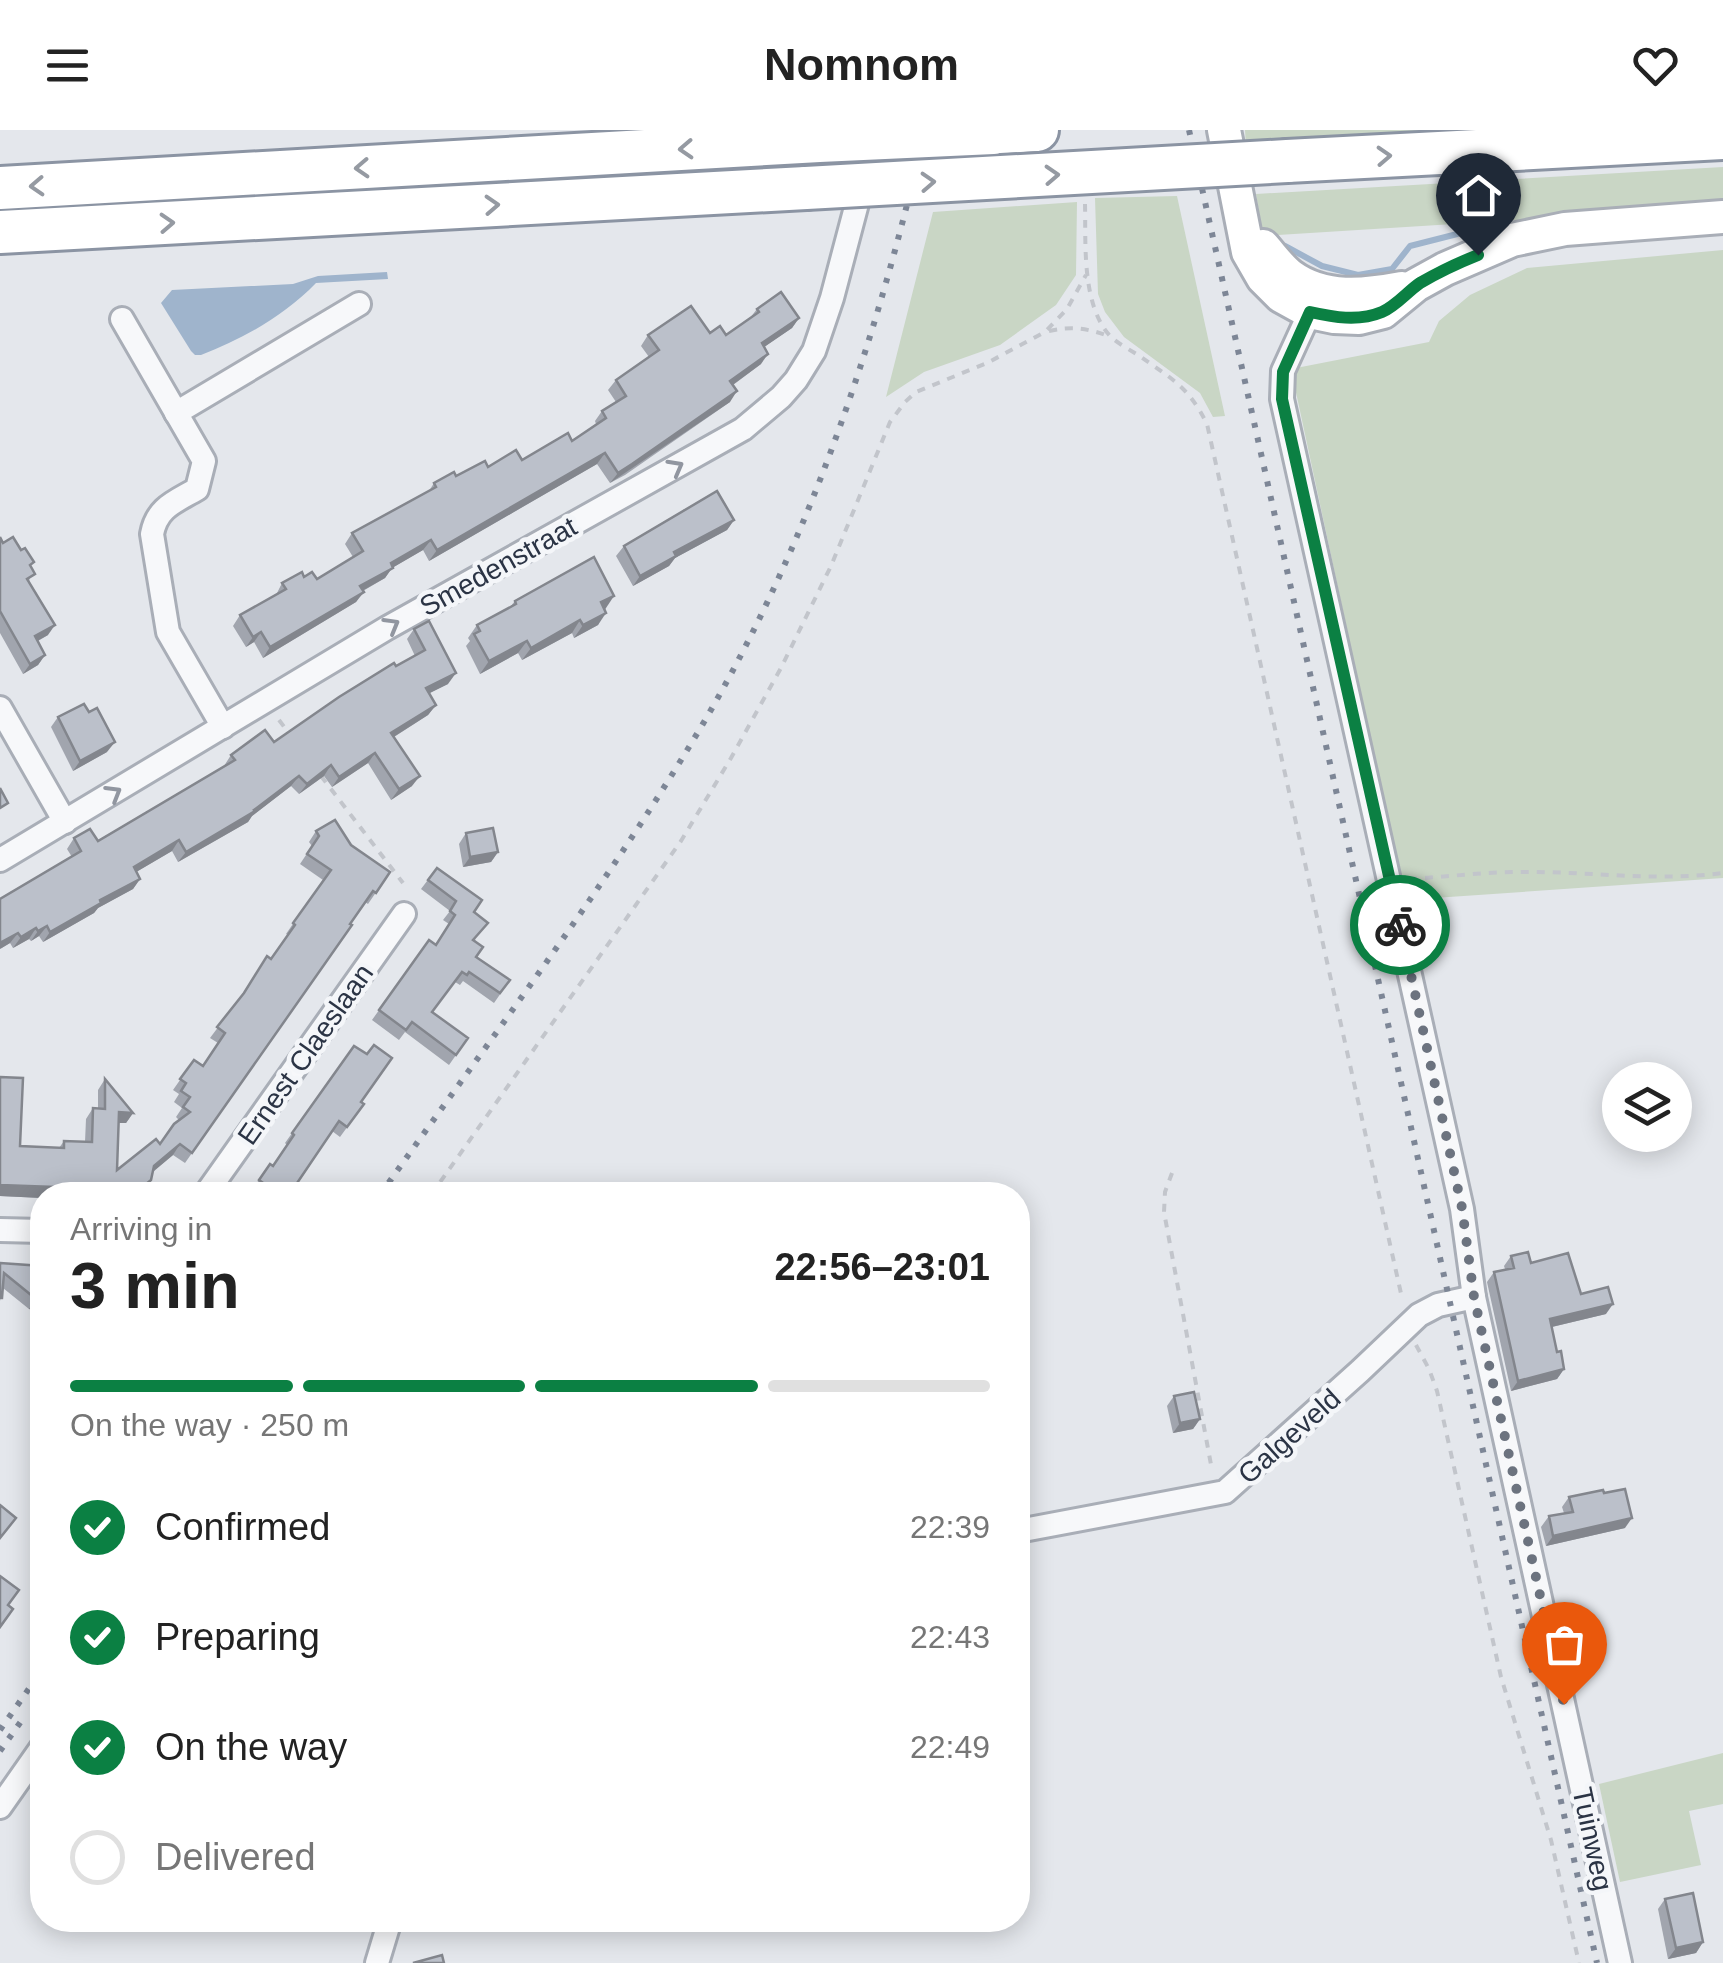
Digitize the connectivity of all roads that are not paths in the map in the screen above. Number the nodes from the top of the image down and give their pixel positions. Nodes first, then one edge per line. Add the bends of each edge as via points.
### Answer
1 (876, 130) edge
2 (1037, 130) edge
3 (1224, 130) edge
4 (1723, 138) edge
5 (0, 188) edge
6 (1241, 211) junction
7 (1723, 218) edge
8 (0, 232) edge
9 (1416, 286) junction
10 (360, 304) dead end
11 (1310, 312) junction
12 (122, 320) dead end
13 (176, 414) junction
14 (0, 708) edge
15 (223, 727) junction
16 (65, 822) junction
17 (0, 860) edge
18 (404, 914) dead end
19 (214, 1182) edge
20 (0, 1230) edge
21 (30, 1231) edge
22 (1474, 1297) junction
23 (1030, 1529) edge
24 (30, 1764) edge
25 (0, 1807) edge
26 (386, 1932) edge
27 (377, 1963) edge
28 (1620, 1963) edge

15 -> 1 street, Smedenstraat via 762,415 814,351
2 -> 5 highway, bridge
3 - 6 street
8 -> 4 highway, bridge
6 - 9 street via 1292,276 1325,292 1363,295
6 - 11 street via 1248,252 1263,278
7 - 9 street via 1565,229 1512,240
9 - 11 street via 1384,312 1359,318
10 - 13 street
11 - 22 street, Tuinweg via 1283,372 1282,399 1462,1208
12 - 13 street
13 - 15 street via 204,460 197,489 161,511 154,524 159,586 168,632
14 - 16 street
16 -> 15 street, Smedenstraat
16 - 17 street, Smedenstraat
18 - 19 street, Ernest Claeslaan
20 - 21 street
22 - 23 street, Galgeveld via 1419,1315 1217,1495
22 - 28 street, Tuinweg
24 - 25 street
26 - 27 street

